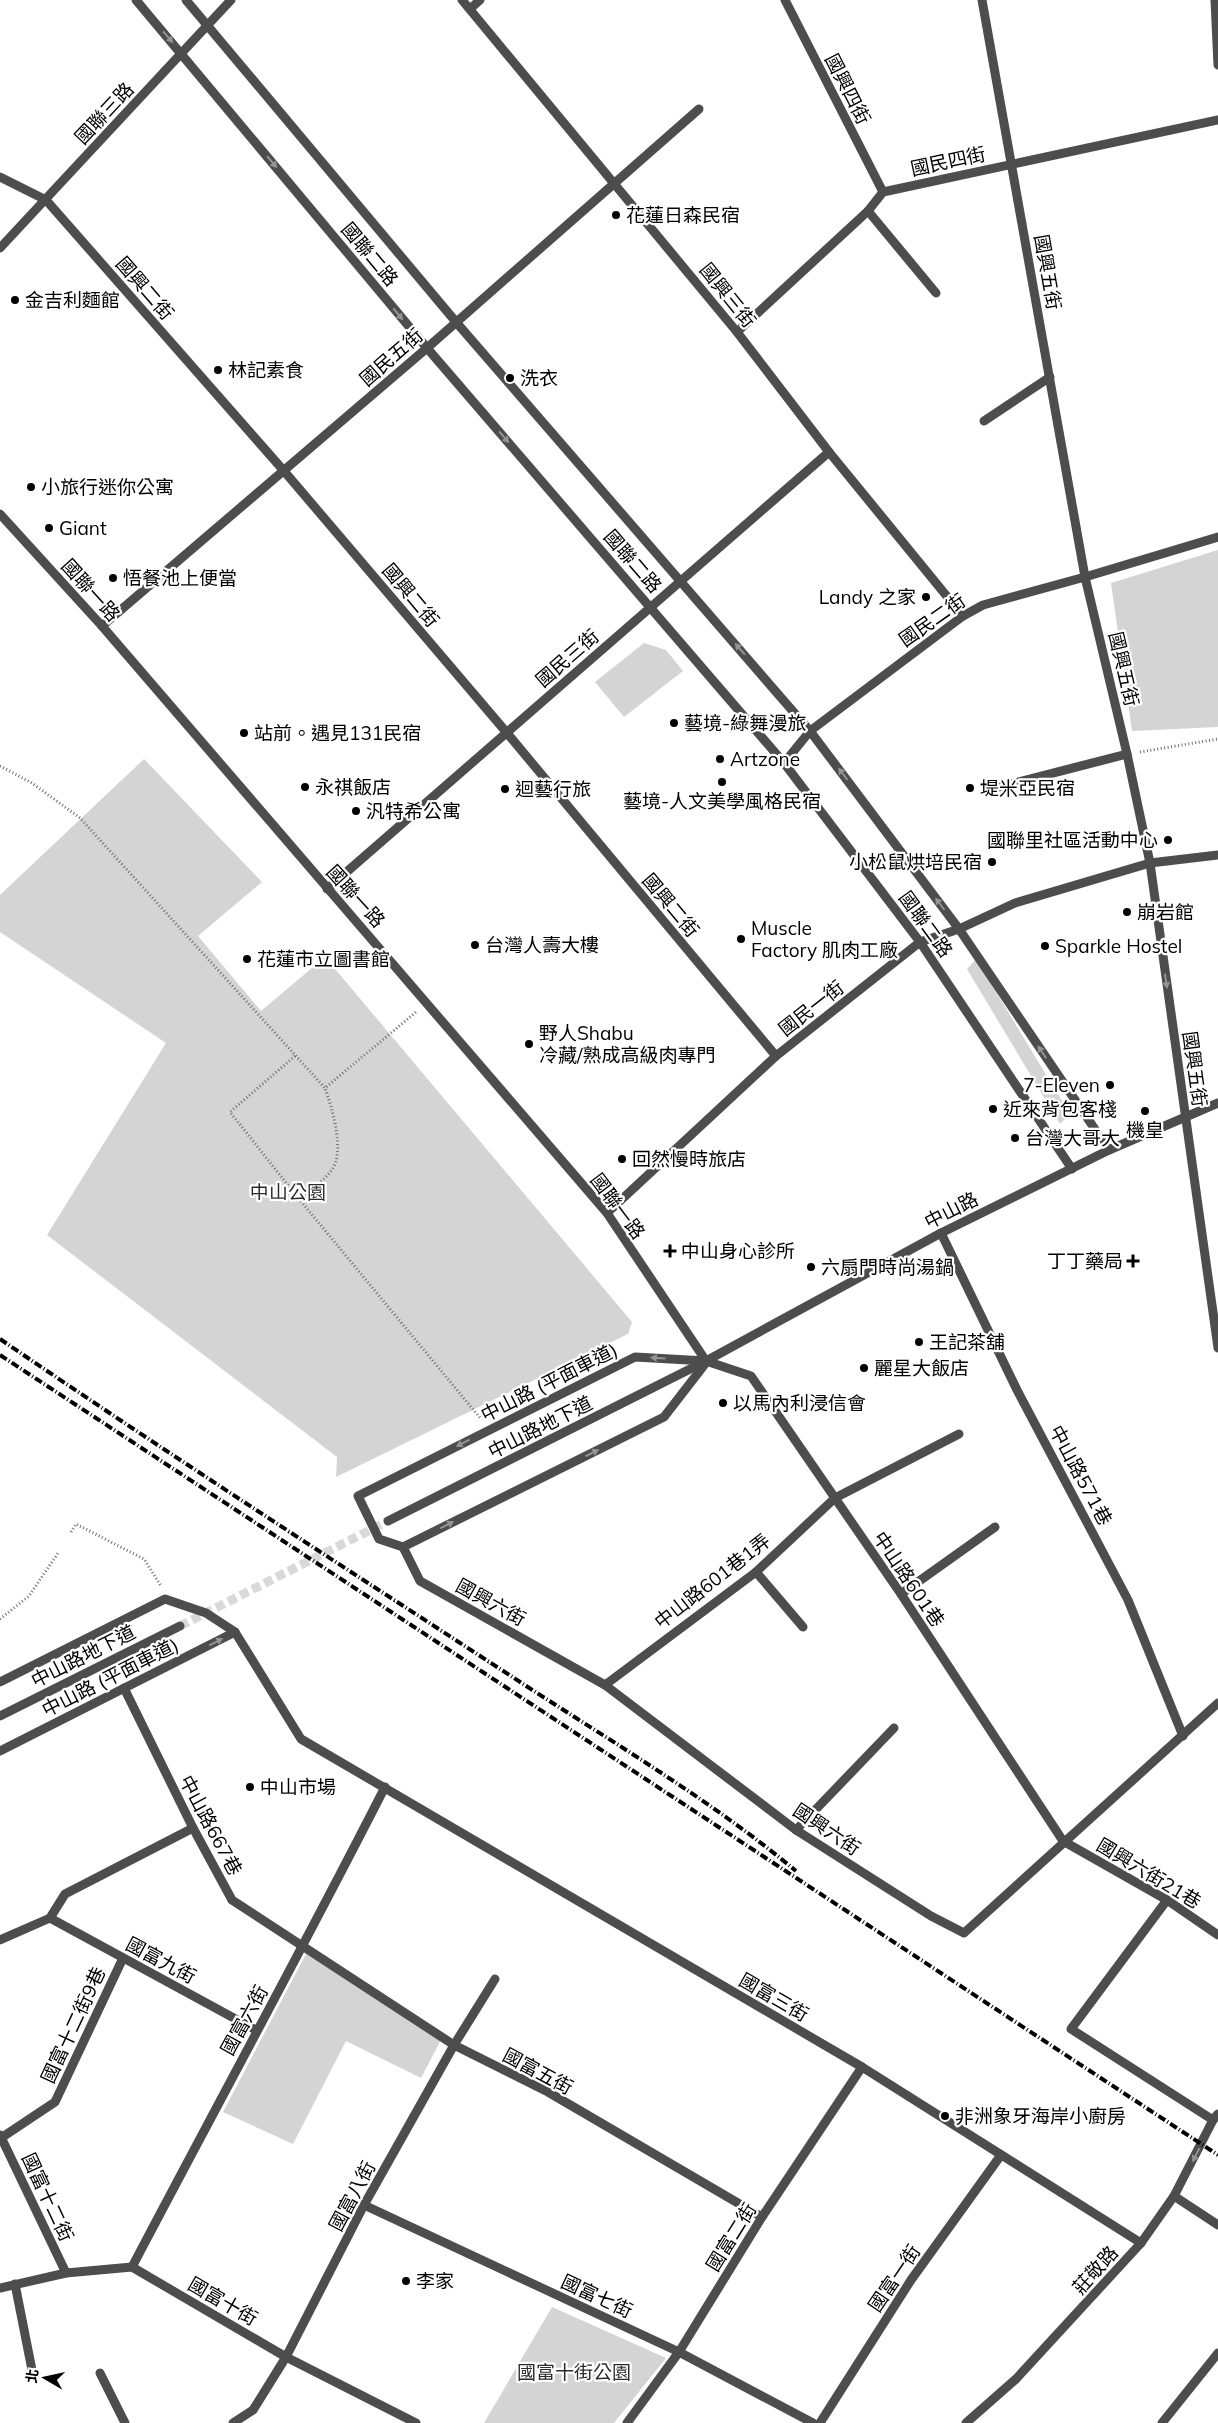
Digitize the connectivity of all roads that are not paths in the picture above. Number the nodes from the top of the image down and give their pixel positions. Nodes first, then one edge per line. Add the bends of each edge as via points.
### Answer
1 (136, 0) edge
2 (186, 0) edge
3 (231, 0) edge
4 (462, 0) edge
5 (480, 0) edge
6 (785, 0) edge
7 (982, 0) edge
8 (1215, 0) edge
9 (470, 9) junction
10 (207, 25) junction
11 (183, 53) junction
12 (1218, 64) edge
13 (700, 109) dead end
14 (1218, 120) edge
15 (1013, 164) junction
16 (0, 177) edge
17 (615, 184) junction
18 (883, 192) junction
19 (46, 200) junction
20 (868, 211) junction
21 (0, 248) edge
22 (936, 293) dead end
23 (456, 322) junction
24 (737, 332) junction
25 (427, 348) junction
26 (1050, 377) junction
27 (984, 421) dead end
28 (829, 452) junction
29 (284, 471) junction
30 (0, 514) edge
31 (1218, 537) edge
32 (1085, 577) junction
33 (682, 581) junction
34 (651, 606) junction
35 (963, 616) junction
36 (102, 626) junction
37 (810, 731) junction
38 (507, 733) junction
39 (1127, 754) junction
40 (784, 763) junction
41 (999, 787) dead end
42 (1218, 855) edge
43 (1150, 863) junction
44 (327, 889) junction
45 (959, 929) junction
46 (920, 942) junction
47 (776, 1056) junction
48 (1218, 1103) edge
49 (1185, 1118) junction
50 (1109, 1150) junction
51 (1072, 1169) junction
52 (607, 1213) junction
53 (942, 1233) junction
54 (1218, 1348) edge
55 (706, 1361) junction
56 (959, 1434) dead end
57 (835, 1498) junction
58 (388, 1521) tunnel mouth
59 (995, 1527) dead end
60 (403, 1547) junction
61 (756, 1572) junction
62 (901, 1594) junction
63 (180, 1626) tunnel mouth
64 (803, 1627) dead end
65 (236, 1632) junction
66 (0, 1682) edge
67 (605, 1684) junction
68 (124, 1688) junction
69 (1218, 1703) edge
70 (0, 1716) edge
71 (894, 1728) dead end
72 (1183, 1736) junction
73 (0, 1751) edge
74 (385, 1787) junction
75 (192, 1828) junction
76 (796, 1830) junction
77 (1063, 1841) junction
78 (1167, 1900) junction
79 (50, 1918) junction
80 (1218, 1935) edge
81 (0, 1940) edge
82 (303, 1947) junction
83 (123, 1958) junction
84 (495, 1979) dead end
85 (256, 2030) junction
86 (454, 2046) junction
87 (862, 2067) junction
88 (1215, 2117) edge
89 (1, 2136) edge
90 (1001, 2155) junction
91 (1174, 2196) junction
92 (364, 2205) junction
93 (762, 2217) junction
94 (1218, 2225) edge
95 (1141, 2243) junction
96 (132, 2267) junction
97 (66, 2273) junction
98 (15, 2284) junction
99 (0, 2288) edge
100 (679, 2352) junction
101 (1218, 2353) edge
102 (286, 2357) junction
103 (100, 2373) dead end
104 (34, 2375) dead end
105 (125, 2423) edge
106 (233, 2423) edge
107 (416, 2423) edge
108 (627, 2423) edge
109 (813, 2423) edge
110 (820, 2423) edge
111 (966, 2423) edge
112 (1162, 2423) edge

1 -> 11 street, 國聯二路
2 - 10 street, 國聯二路
3 - 10 street, 國聯三路
4 - 9 street, 國興三街
5 - 9 street
6 - 18 street, 國興四街
7 - 15 street, 國興五街
8 - 12 street
9 - 17 street, 國興三街
10 - 11 street, 國聯三路
10 - 23 street, 國聯二路
11 - 19 street, 國聯三路
11 -> 25 street, 國聯二路
13 - 17 street, 國民五街
14 - 15 street, 國民四街
15 - 18 street, 國民四街
15 - 26 street, 國興五街
16 - 19 street, 國興二街
17 - 23 street, 國民五街
17 - 24 street, 國興三街
18 - 20 street
19 - 21 street, 國聯三路
19 - 29 street, 國興二街
20 - 22 street
20 - 24 street
23 - 25 street, 國民五街
23 - 33 street, 國聯二路
24 - 28 street, 國興三街
25 - 29 street, 國民五街
25 -> 34 street, 國聯二路
26 - 27 street
26 - 32 street, 國興五街
28 - 33 street, 國民三街
28 - 35 street, 國興三街
29 - 36 street, 國民五街
29 - 38 street, 國興二街
30 - 36 street, 國聯一路
31 - 32 street, 國民二街
32 - 35 street, 國民二街 via 983,605
32 - 39 street, 國興五街
33 - 34 street, 國民三街
37 -> 33 street, 國聯二路
34 - 38 street, 國民三街
34 - 40 street, 國聯二路
35 - 37 street, 國民二街
36 - 44 street, 國聯一路
37 - 40 street, 國民二街
45 -> 37 street, 國聯二路
38 - 44 street, 國民三街
38 - 47 street, 國興二街
39 - 41 street
39 - 43 street, 國興五街
40 - 46 street, 國聯二路
42 - 43 street, 國民一街
43 - 45 street, 國民一街 via 1015,903
43 -> 49 street, 國興五街
44 - 52 street, 國聯一路
45 - 46 street, 國民一街
50 -> 45 street, 國聯二路
46 - 47 street, 國民一街
46 - 51 street, 國聯二路
47 - 52 street, 國民一街
48 - 49 street, 中山路
49 - 50 street, 中山路
49 - 54 street, 國興五街
50 - 51 street, 中山路
51 - 53 street, 中山路
52 - 55 street, 國聯一路
53 - 55 street, 中山路
53 - 72 street, 中山路571巷 via 1017,1390 1128,1600
55 - 57 street, 中山路601巷 via 751,1376
55 - 58 street, 中山路地下道
60 -> 55 street via 664,1416
55 -> 60 street, 中山路 (平面車道) via 635,1357 358,1496 380,1539
56 - 57 street, 中山路601巷1弄
57 - 61 street, 中山路601巷1弄
57 - 62 street, 中山路601巷
59 - 62 street
60 - 67 street, 國興六街 via 420,1580
61 - 64 street
61 - 67 street, 中山路601巷1弄
62 - 77 street, 中山路601巷
63 - 70 street, 中山路地下道
65 - 66 street via 206,1613 165,1599
68 -> 65 street, 中山路 (平面車道)
65 - 74 street, 國富三街 via 301,1739
67 - 76 street, 國興六街
68 - 73 street, 中山路 (平面車道)
68 - 75 street, 中山路667巷
69 - 72 street, 國興六街
71 - 76 street
72 - 77 street, 國興六街
74 - 82 street, 國富六街
74 - 87 street, 國富三街
75 - 79 street via 65,1894
75 - 82 street, 中山路667巷 via 232,1900
76 - 77 street, 國興六街 via 931,1916 964,1933
77 - 78 street, 國興六街21巷
78 - 80 street, 國興六街21巷
78 - 88 street via 1071,2029
79 - 81 street
79 - 83 street, 國富九街
82 - 85 street, 國富六街
82 - 86 street, 國富五街
83 - 85 street, 國富九街
83 - 89 street, 國富十二街9巷 via 55,2102
84 - 86 street, 國富八街
85 - 96 street, 國富六街
86 - 92 street, 國富八街
86 - 93 street, 國富五街 via 548,2092
87 - 90 street, 國富三街
87 - 93 street, 國富二街
88 -> 91 street, 莊敬路
89 - 97 street, 國富十二街
90 - 95 street, 國富三街
90 - 110 street, 國富一街 via 911,2280
91 - 94 street
91 - 95 street, 莊敬路
92 - 100 street, 國富七街
92 - 102 street, 國富八街
93 - 100 street, 國富二街
95 - 111 street, 莊敬路 via 1016,2379
96 - 97 street
96 - 102 street, 國富十街
97 - 98 street
98 - 99 street
98 - 104 street
100 - 108 street, 國富二街
100 - 109 street, 國富七街
101 - 112 street
102 - 106 street, 國富八街 via 254,2410
102 - 107 street, 國富十街
103 - 105 street

